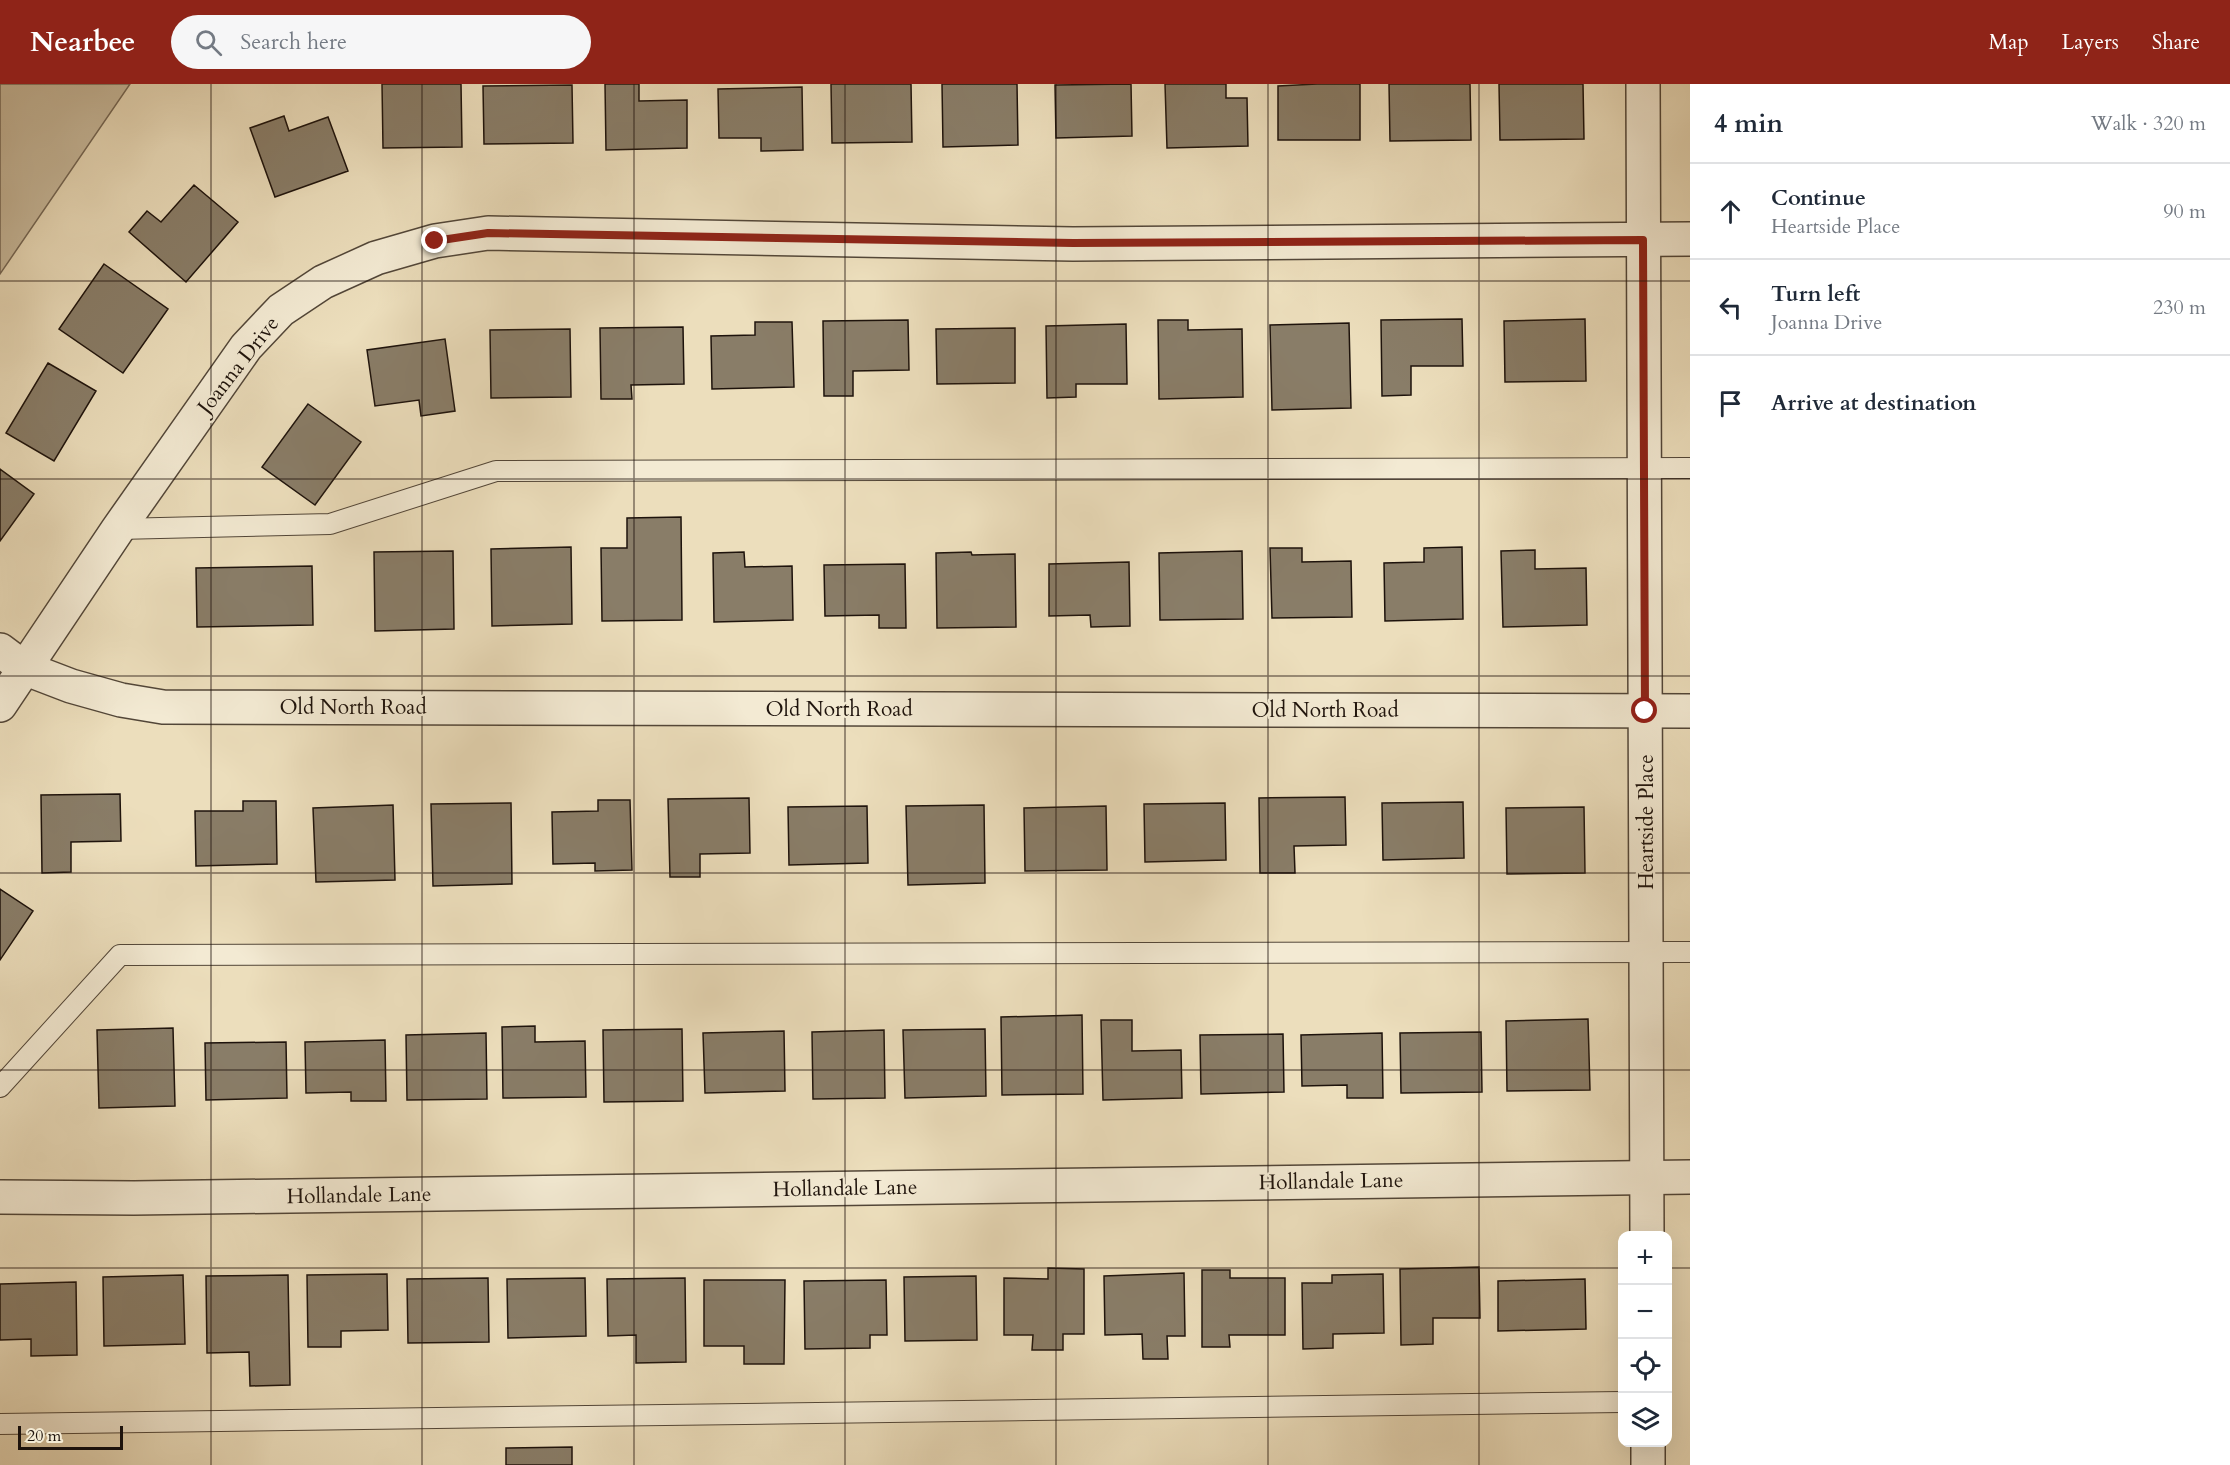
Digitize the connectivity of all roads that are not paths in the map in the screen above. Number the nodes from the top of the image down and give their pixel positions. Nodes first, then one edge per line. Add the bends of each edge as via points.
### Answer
1 (1643, 84) edge
2 (1690, 239) edge
3 (1643, 240) junction
4 (1690, 468) edge
5 (1644, 469) junction
6 (118, 530) junction
7 (12, 659) edge
8 (0, 705) edge
9 (1645, 711) junction
10 (1690, 711) edge
11 (1690, 952) edge
12 (1646, 953) junction
13 (0, 1087) edge
14 (1647, 1177) junction
15 (1690, 1177) edge
16 (0, 1197) edge
17 (1647, 1231) edge
18 (1618, 1402) edge
19 (0, 1424) edge
20 (1648, 1447) edge
21 (1648, 1465) edge

1 - 3 street, Heartside Place
2 - 3 street, Joanna Drive
3 - 5 street, Heartside Place
3 - 6 street, Joanna Drive via 1073,243 488,233 435,241 376,258 323,282 281,310 246,347
4 - 5 lane
5 - 6 lane via 496,471 330,524
5 - 9 street, Heartside Place
6 - 7 street, Joanna Drive
7 - 8 street, Joanna Drive
7 - 9 street, Old North Road via 71,686 163,707
9 - 10 street, Old North Road
9 - 12 street, Heartside Place
11 - 12 lane
12 - 13 lane via 120,956
12 - 14 street, Heartside Place
14 - 15 street, Hollandale Lane
14 - 16 street, Hollandale Lane
14 - 17 street, Heartside Place
18 - 19 lane
20 - 21 street

